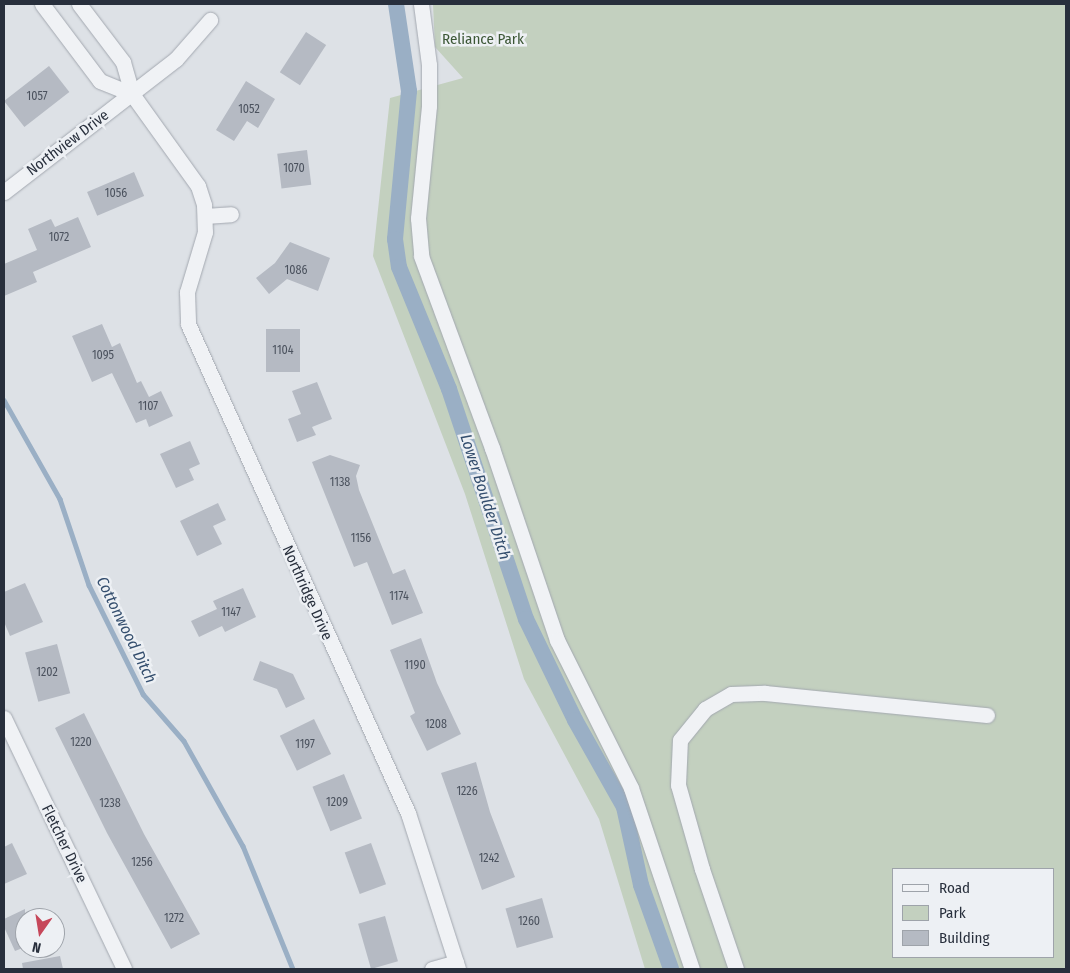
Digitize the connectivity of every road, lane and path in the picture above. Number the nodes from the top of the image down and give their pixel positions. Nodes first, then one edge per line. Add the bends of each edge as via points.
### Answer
1 (42, 4) edge
2 (79, 4) edge
3 (421, 4) edge
4 (210, 20) dead end
5 (132, 94) junction
6 (4, 192) edge
7 (231, 214) dead end
8 (205, 216) junction
9 (987, 715) dead end
10 (4, 718) edge
11 (457, 966) edge
12 (124, 969) edge
13 (432, 969) edge
14 (692, 969) edge
15 (736, 969) edge

1 - 5 street via 100,81
2 - 5 street, Northridge Drive via 123,62
3 - 14 street via 429,65 429,106 418,218 422,256 557,640 631,788
4 - 5 street, Northview Drive via 176,60
5 - 6 street, Northview Drive
5 - 8 street, Northridge Drive via 194,179
7 - 8 street
8 - 11 street, Northridge Drive via 203,244 187,292 188,324 408,814
9 - 15 street via 765,693 731,694 705,709 680,740 678,785
10 - 12 street, Fletcher Drive
11 - 13 street

